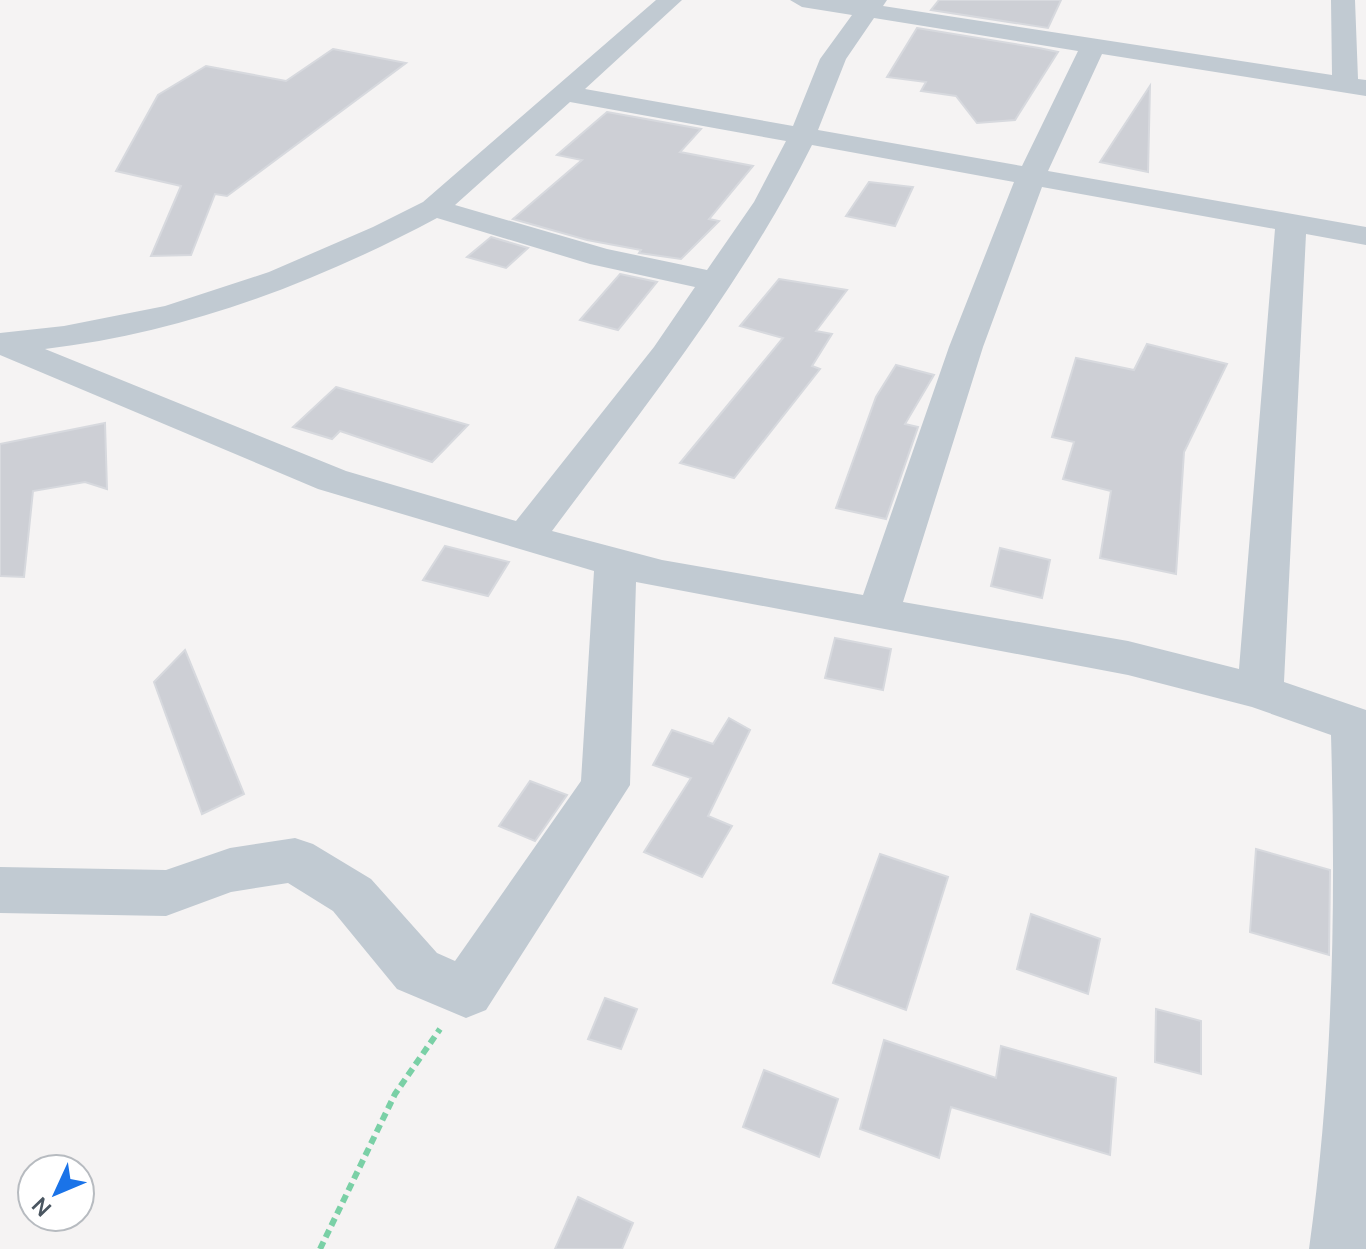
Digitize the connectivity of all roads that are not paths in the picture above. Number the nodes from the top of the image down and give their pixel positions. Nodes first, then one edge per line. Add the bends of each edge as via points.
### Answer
1 (670, 0) edge
2 (802, 0) edge
3 (1343, 0) edge
4 (871, 5) edge
5 (1093, 46) junction
6 (1356, 86) edge
7 (564, 93) junction
8 (802, 137) junction
9 (1031, 177) junction
10 (434, 208) junction
11 (1291, 223) junction
12 (1366, 236) edge
13 (715, 281) junction
14 (0, 343) edge
15 (525, 537) junction
16 (616, 562) junction
17 (878, 614) junction
18 (1260, 692) junction
19 (1360, 727) edge
20 (0, 890) edge
21 (1341, 1249) edge

1 - 7 street
2 - 4 street
3 - 6 street
4 - 5 street
4 - 8 street via 833,59
5 - 6 street
5 - 9 street
7 - 8 street
7 - 10 street
8 - 9 street
8 - 13 street via 769,202
9 - 11 street
9 - 17 street via 966,347
10 - 13 street via 601,257
10 - 14 street via 311,270 191,310 72,338
11 - 12 street
11 - 18 street
13 - 15 street via 666,354
14 - 15 street via 332,480
15 - 16 street
16 - 17 street
16 - 20 street via 605,785 466,992 417,971 352,895 295,860 230,870 166,893
17 - 18 street via 1128,658
18 - 19 street
19 - 21 street via 1364,1044 1353,1188

